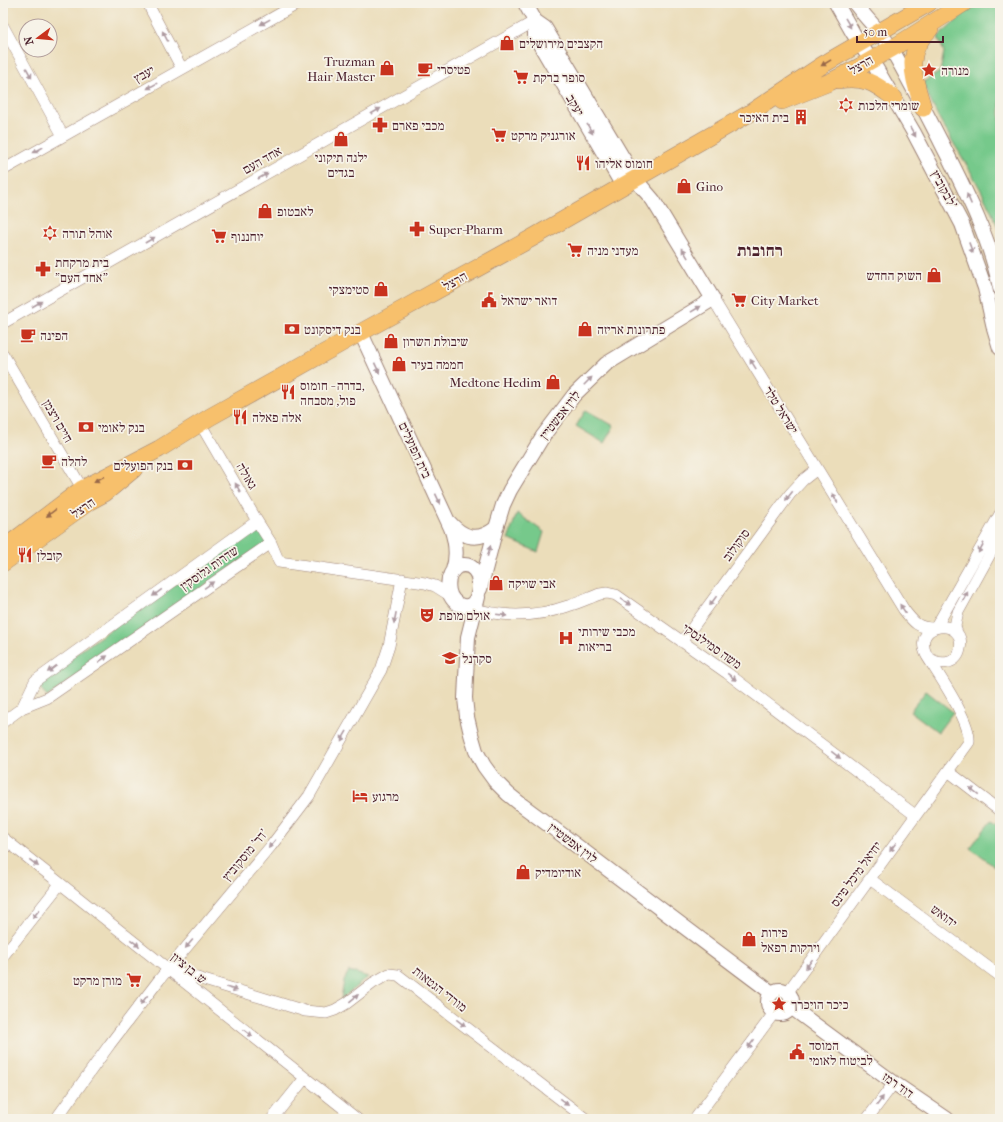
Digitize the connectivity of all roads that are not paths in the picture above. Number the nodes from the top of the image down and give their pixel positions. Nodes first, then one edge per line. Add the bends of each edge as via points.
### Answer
1 (149, 3) edge
2 (299, 3) edge
3 (525, 3) edge
4 (836, 3) edge
5 (855, 3) edge
6 (928, 3) edge
7 (958, 7) edge
8 (535, 21) junction
9 (3, 26) edge
10 (879, 32) junction
11 (860, 43) junction
12 (890, 48) junction
13 (871, 59) junction
14 (182, 69) junction
15 (830, 82) junction
16 (894, 98) junction
17 (923, 108) junction
18 (750, 113) junction
19 (63, 136) junction
20 (3, 170) edge
21 (629, 182) junction
22 (1000, 288) edge
23 (713, 299) junction
24 (3, 323) edge
25 (361, 333) junction
26 (1000, 348) edge
27 (3, 354) edge
28 (200, 423) junction
29 (817, 469) junction
30 (86, 495) junction
31 (1000, 514) edge
32 (448, 520) junction
33 (257, 521) junction
34 (496, 528) junction
35 (1000, 536) edge
36 (272, 543) junction
37 (3, 549) edge
38 (3, 563) edge
39 (452, 572) junction
40 (402, 579) junction
41 (425, 583) junction
42 (467, 600) junction
43 (935, 628) junction
44 (957, 633) junction
45 (468, 637) junction
46 (682, 642) junction
47 (927, 656) junction
48 (956, 658) junction
49 (952, 696) junction
50 (22, 708) junction
51 (3, 722) edge
52 (948, 771) junction
53 (1000, 811) edge
54 (915, 815) junction
55 (3, 838) edge
56 (870, 879) junction
57 (60, 884) junction
58 (3, 956) edge
59 (168, 969) junction
60 (1000, 976) edge
61 (772, 993) junction
62 (787, 993) junction
63 (791, 1007) junction
64 (774, 1013) junction
65 (306, 1078) junction
66 (894, 1083) junction
67 (56, 1119) edge
68 (272, 1119) edge
69 (357, 1119) edge
70 (586, 1119) edge
71 (696, 1119) edge
72 (867, 1119) edge
73 (947, 1119) edge

14 -> 1 street
2 -> 14 street, יעבץ
3 - 8 street, יעקב
4 -> 11 street, לבקוביץ'
5 - 10 street, לבקוביץ'
6 - 10 main road, הרצל
7 - 12 main road, הרצל
7 - 17 main road via 924,35 915,50 912,66
8 - 21 street, יעקב via 545,28
24 -> 8 street, אחד העם
9 -> 19 street
10 - 11 main road, הרצל
10 - 12 street, לבקוביץ'
11 - 13 street, לבקוביץ'
11 -> 18 main road, הרצל
12 - 13 main road, הרצל
12 - 17 street, לבקוביץ'
13 - 15 main road, הרצל
13 - 16 street, לבקוביץ'
14 -> 19 street, יעבץ
15 - 16 main road via 849,78 867,80
15 - 18 main road, הרצל
16 -> 26 street, לבקוביץ' via 962,224 985,288
22 -> 17 street, לבקוביץ' via 988,244 963,185
18 - 21 main road, הרצל
19 -> 20 street, יעבץ
23 -> 21 street, ישראל טלר via 653,200
21 - 25 main road, הרצל
29 -> 23 street, ישראל טלר
34 -> 23 street, לוין אפשטיין via 505,500 516,478 574,395 616,358
25 - 28 main road, הרצל
25 -> 32 street, בית הפועלים
27 - 30 street, חיים ויצמן
28 - 30 main road, הרצל
33 -> 28 street, גאולה
43 -> 29 street, ישראל טלר via 920,627 904,610
29 -> 46 street, סוקולוב via 790,494
30 -> 37 main road, הרצל
30 - 38 main road, הרצל
31 -> 43 street
32 - 34 street via 460,532 471,537 483,536
32 - 39 street, בית הפועלים via 456,547
33 - 36 street, גאולה
33 -> 50 street, שדרות גלוסקין via 35,681
42 -> 34 street, לוין אפשטיין
44 -> 35 street via 955,626 958,612
36 - 40 street via 279,562
50 -> 36 street, שדרות גלוסקין via 47,698
39 - 41 street via 440,580
39 - 42 street, בית הפועלים via 448,584
39 - 42 street via 461,566 470,568 479,579
40 - 41 street
40 -> 59 street, דר' מוסקוביץ' via 389,646 381,670 309,796 271,846
41 - 42 street
42 - 45 street, לוין אפשטיין
42 - 45 street, לוין אפשטיין via 463,615
42 -> 46 street, משה סמילנסקי via 499,615 524,616 552,611 600,594 610,593
43 - 44 street via 945,626
43 - 47 street via 924,639
44 - 48 street via 961,646
45 - 61 street, לוין אפשטיין via 465,698 470,734 476,751 495,781 523,806
46 -> 54 street, משה סמילנסקי
47 - 48 street via 941,664
47 - 49 street
48 - 49 street via 948,671
49 - 52 street via 969,736 967,745
50 - 51 street, שדרות גלוסקין
53 -> 52 street
52 - 54 street, יחיאל מיכל פינס
54 -> 56 street, יחיאל מיכל פינס
55 -> 57 street, ש. בן ציון
56 - 60 street, יהואש
56 -> 62 street, יחיאל מיכל פינס
57 -> 58 street
57 -> 59 street, ש. בן ציון
59 -> 65 street, ש. בן ציון
59 -> 67 street, דר' מוסקוביץ'
59 -> 70 street, מורדי הגטאות via 319,1013 336,1010 389,974 398,975
61 - 62 street via 780,990
61 - 64 street via 768,1004
62 - 63 street via 792,999
63 - 64 street via 786,1013
63 - 66 street, דוד רמז
64 -> 71 street
65 - 68 street
65 - 69 street, ש. בן ציון
72 -> 66 street
66 - 73 street, דוד רמז

